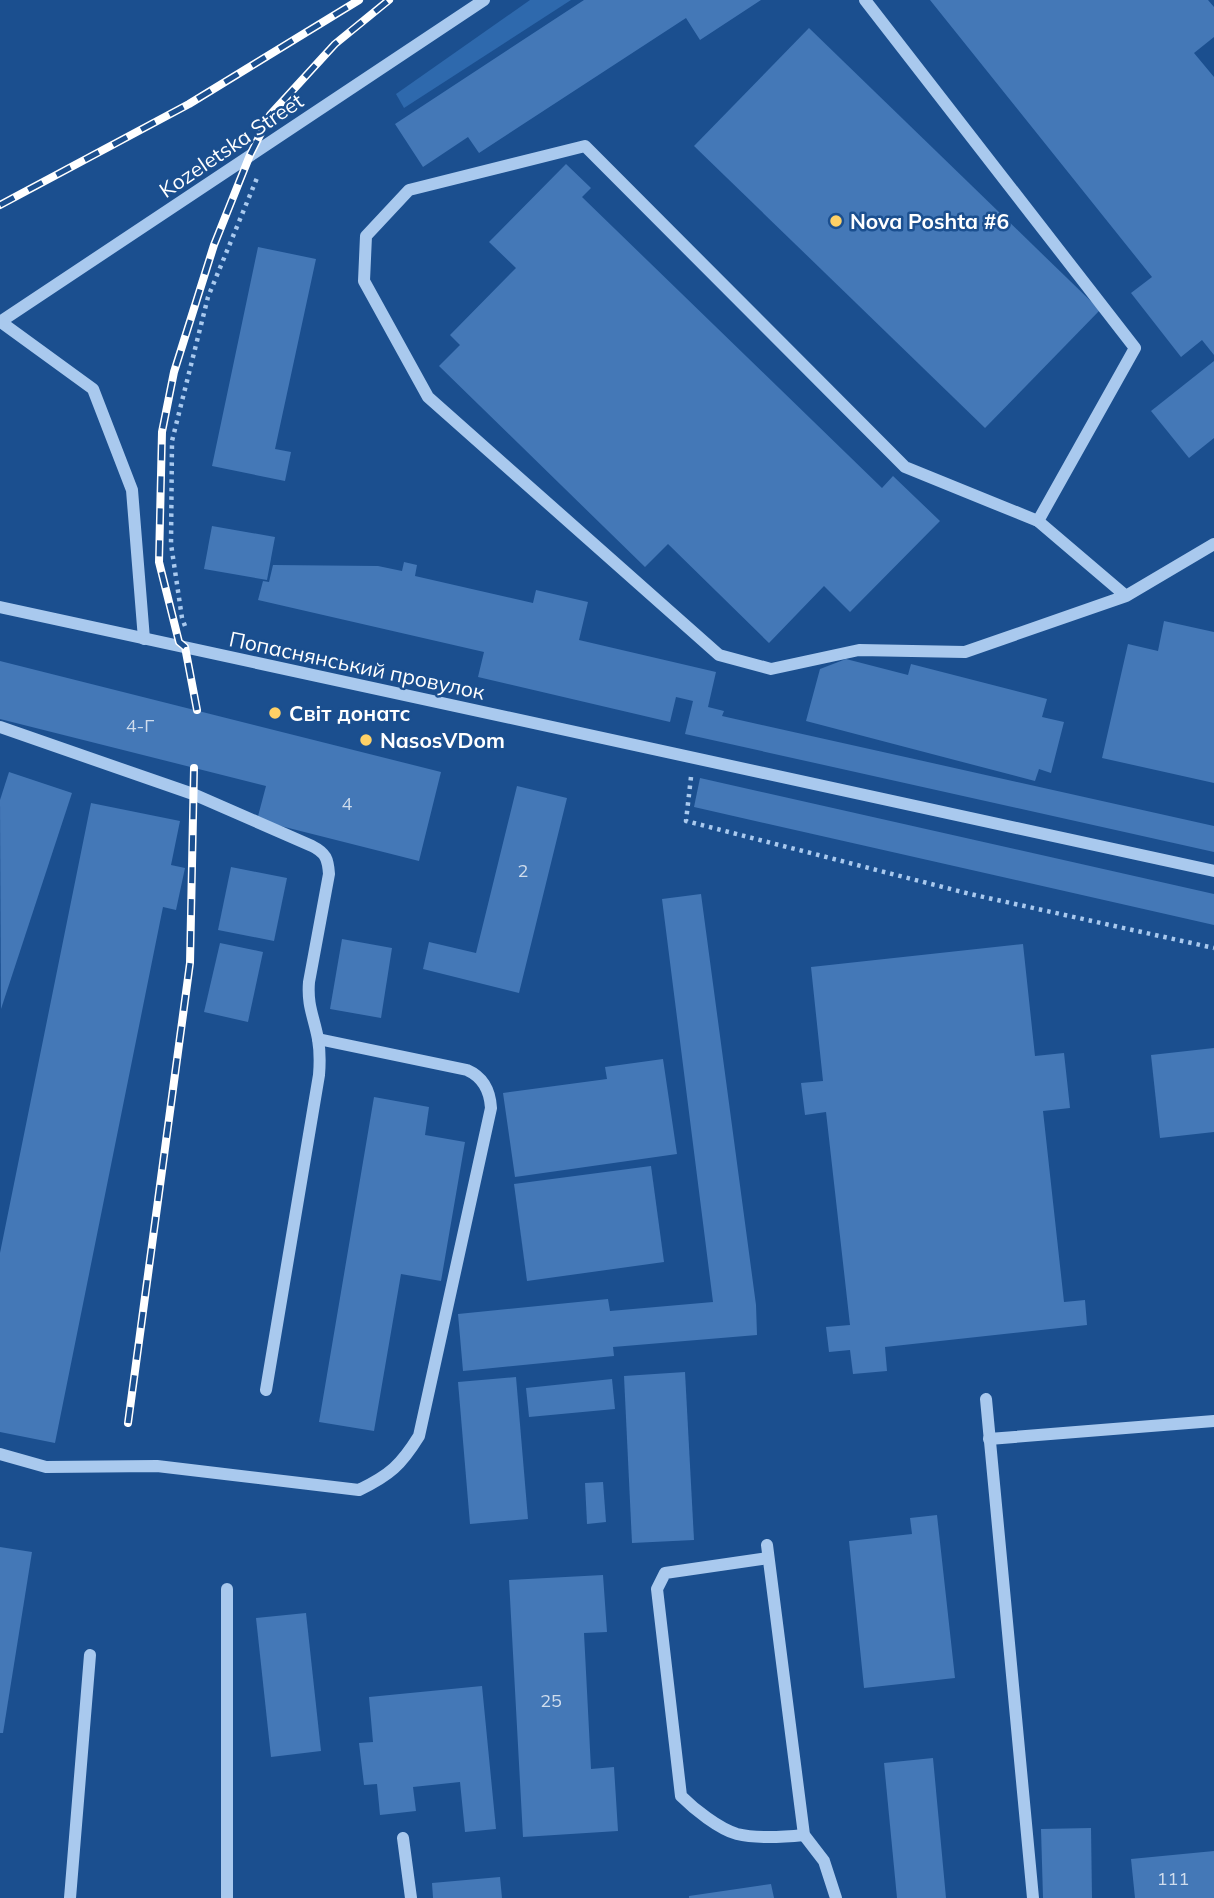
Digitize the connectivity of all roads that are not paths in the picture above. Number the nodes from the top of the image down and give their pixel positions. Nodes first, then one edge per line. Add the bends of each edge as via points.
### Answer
1 (484, 0) edge
2 (865, 0) edge
3 (1, 322) edge
4 (1038, 521) junction
5 (1214, 544) edge
6 (1126, 596) junction
7 (0, 607) edge
8 (144, 639) junction
9 (0, 727) edge
10 (1214, 871) edge
11 (318, 1039) junction
12 (266, 1390) dead end
13 (986, 1399) dead end
14 (1214, 1421) edge
15 (989, 1439) junction
16 (0, 1454) edge
17 (767, 1545) dead end
18 (768, 1558) junction
19 (227, 1589) dead end
20 (90, 1655) dead end
21 (804, 1835) junction
22 (403, 1838) dead end
23 (70, 1898) edge
24 (228, 1898) edge
25 (411, 1898) edge
26 (836, 1898) edge
27 (1033, 1898) edge

1 - 3 street, Kozeletska Street
2 - 4 street via 1135,348
3 - 8 street via 93,389 132,490
4 - 6 street
4 - 6 street via 905,467 585,146 409,190 366,236 364,281 428,397 719,655 771,669 859,650 965,652
5 - 6 street
7 - 8 street, Попаснянський провулок
8 - 10 street, Попаснянський провулок
9 - 11 street via 193,794 324,852 328,874 307,998
11 - 12 street via 319,1074
11 - 16 street via 467,1070 475,1073 490,1095 491,1108 419,1436 405,1459 359,1490 157,1466 46,1467
13 - 15 street
14 - 15 street
15 - 27 street
17 - 18 street
18 - 21 street
18 - 21 street via 666,1573 657,1590 681,1796 698,1813 736,1834
19 - 24 street
20 - 23 street
21 - 26 street via 824,1861
22 - 25 street

